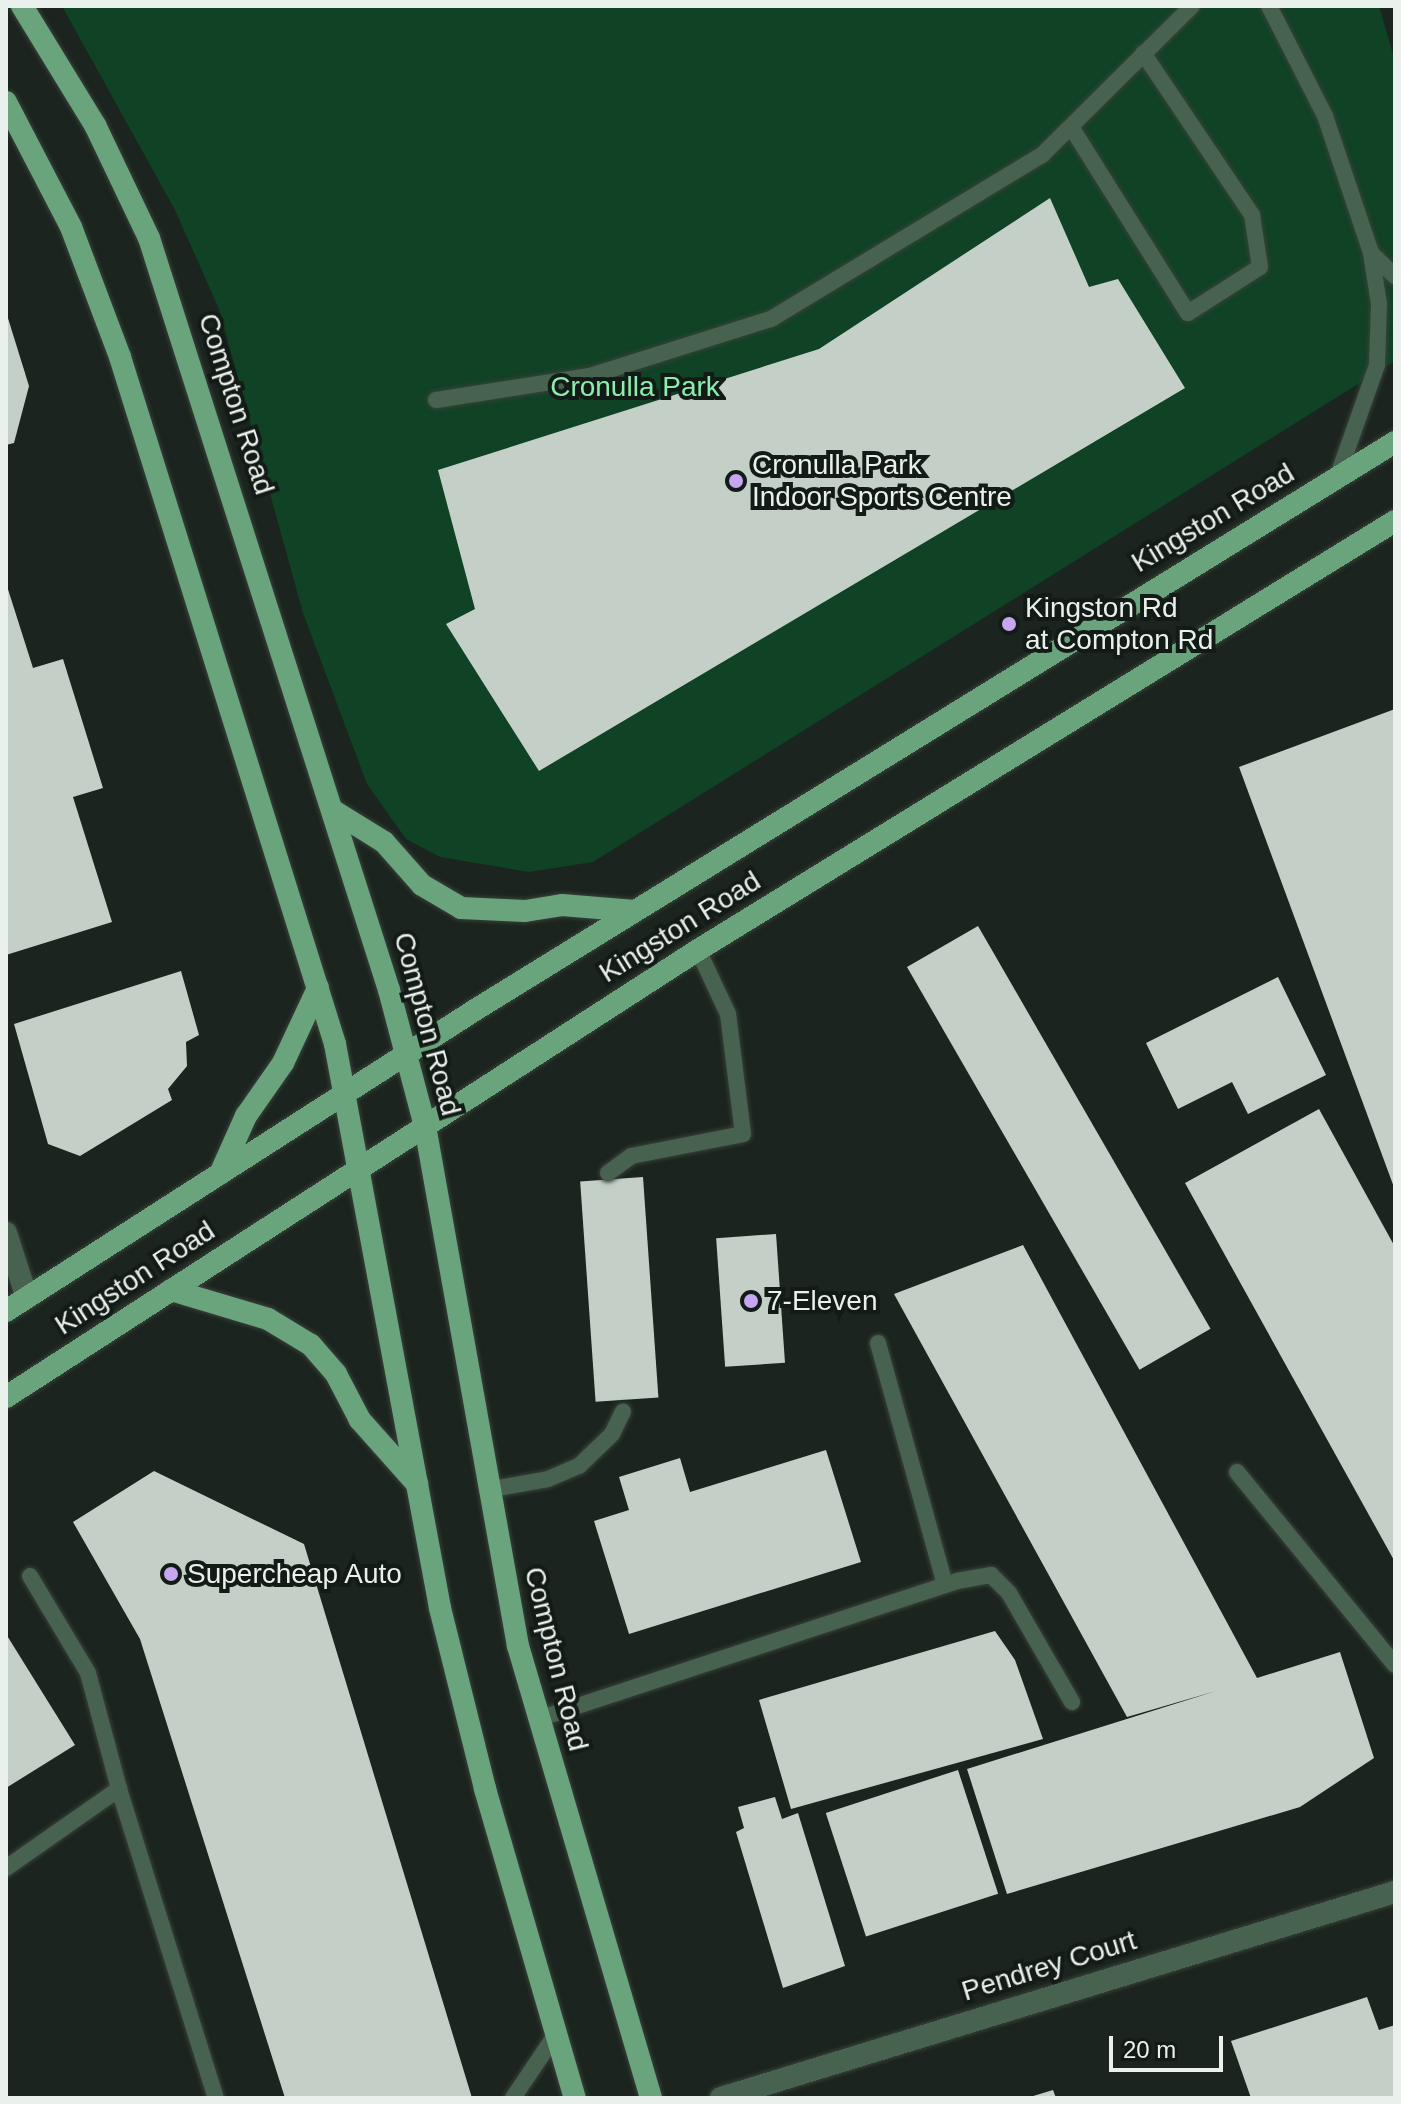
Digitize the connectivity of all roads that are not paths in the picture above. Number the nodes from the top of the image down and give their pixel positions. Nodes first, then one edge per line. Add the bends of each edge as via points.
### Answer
1 (22, 6) edge
2 (1192, 6) edge
3 (1269, 6) edge
4 (1143, 53) junction
5 (6, 102) edge
6 (1073, 130) junction
7 (1371, 253) junction
8 (1395, 276) edge
9 (436, 400) dead end
10 (1395, 442) edge
11 (1337, 478) junction
12 (1395, 521) edge
13 (334, 811) junction
14 (635, 911) junction
15 (698, 950) junction
16 (318, 988) junction
17 (408, 1056) junction
18 (348, 1094) junction
19 (425, 1126) junction
20 (362, 1166) junction
21 (608, 1173) dead end
22 (220, 1174) junction
23 (6, 1233) edge
24 (171, 1290) junction
25 (27, 1298) junction
26 (6, 1311) edge
27 (878, 1343) dead end
28 (6, 1397) edge
29 (623, 1411) dead end
30 (1237, 1472) dead end
31 (418, 1485) junction
32 (487, 1490) junction
33 (30, 1576) dead end
34 (945, 1585) junction
35 (1395, 1665) edge
36 (1072, 1702) dead end
37 (538, 1719) junction
38 (119, 1789) junction
39 (6, 1868) edge
40 (1395, 1892) edge
41 (556, 2034) junction
42 (216, 2098) edge
43 (513, 2098) edge
44 (575, 2098) edge
45 (651, 2098) edge
46 (721, 2098) edge

1 - 13 main road, Compton Road via 95,125 149,238
2 - 4 lane
3 - 7 lane via 1325,116
4 - 6 lane
4 - 6 lane via 1252,215 1260,267 1188,313
5 - 16 main road via 40,163 101,304
6 - 9 lane via 1042,155 747,329 590,376
7 - 8 lane
7 - 11 lane via 1382,339
10 - 11 main road, Kingston Road
11 - 14 main road, Kingston Road
12 - 15 main road, Kingston Road
13 - 14 main road via 384,842 422,885 461,908 525,911 562,905
13 - 17 main road, Compton Road
14 - 17 main road, Kingston Road
15 - 19 main road, Kingston Road
15 - 21 lane via 731,1028 743,1134 631,1156
16 - 18 main road
16 - 22 main road via 283,1063 246,1116
17 - 18 main road, Kingston Road
17 - 19 main road, Compton Road
18 - 20 main road
18 - 22 main road, Kingston Road
19 - 20 main road, Kingston Road
19 - 32 main road, Compton Road
20 - 24 main road, Kingston Road
20 - 31 main road
22 - 25 main road, Kingston Road
23 - 25 street
24 - 28 main road, Kingston Road
24 - 31 main road via 268,1319 311,1345 336,1374 360,1420
25 - 26 main road, Kingston Road
27 - 34 lane
29 - 32 lane via 612,1434 579,1466 548,1479
30 - 35 lane
31 - 41 main road via 463,1702
32 - 37 main road, Compton Road
33 - 38 lane via 88,1673
34 - 36 lane via 991,1575 1009,1593
34 - 37 lane
37 - 45 main road, Compton Road
38 - 39 lane
38 - 42 lane
40 - 46 street, Pendrey Court
41 - 43 lane
41 - 44 main road

